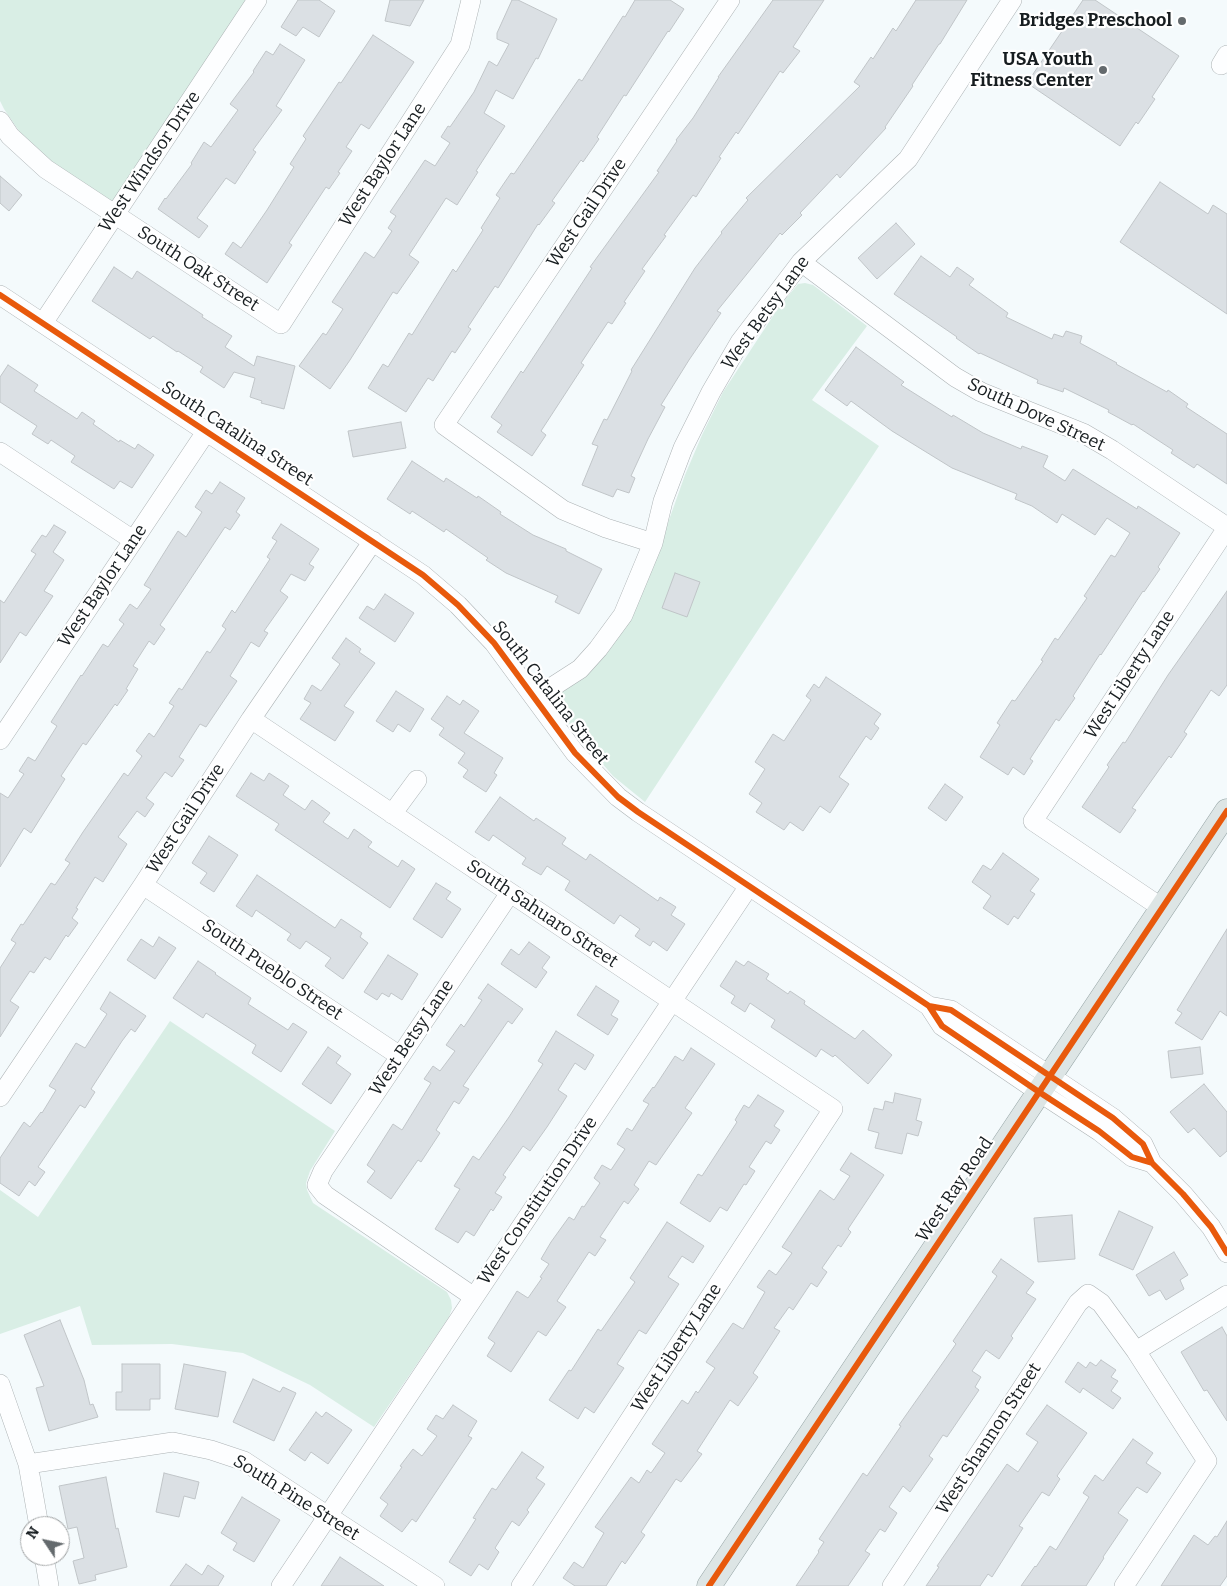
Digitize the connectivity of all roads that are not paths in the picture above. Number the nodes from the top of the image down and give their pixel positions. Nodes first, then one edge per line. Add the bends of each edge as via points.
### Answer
1 (257, 0) edge
2 (471, 0) edge
3 (730, 0) edge
4 (1012, 0) edge
5 (0, 121) edge
6 (114, 215) junction
7 (801, 262) junction
8 (0, 295) edge
9 (43, 323) junction
10 (281, 324) joint
11 (206, 432) junction
12 (0, 452) edge
13 (1227, 527) edge
14 (133, 540) junction
15 (373, 541) junction
16 (653, 543) junction
17 (534, 698) junction
18 (251, 719) junction
19 (0, 740) edge
20 (417, 780) dead end
21 (1227, 811) edge
22 (392, 814) junction
23 (143, 885) junction
24 (749, 886) junction
25 (510, 893) junction
26 (1162, 908) junction
27 (672, 1001) junction
28 (400, 1056) junction
29 (1044, 1084) junction
30 (0, 1097) edge
31 (833, 1109) joint
32 (1227, 1253) edge
33 (1227, 1295) edge
34 (474, 1297) junction
35 (1136, 1351) junction
36 (0, 1384) edge
37 (28, 1464) junction
38 (37, 1516) edge
39 (327, 1516) junction
40 (46, 1566) edge
41 (49, 1586) edge
42 (281, 1586) edge
43 (434, 1586) edge
44 (521, 1586) edge
45 (709, 1586) edge
46 (892, 1586) edge
47 (1124, 1586) edge

1 - 6 street, West Windsor Drive
2 - 10 street, West Baylor Lane via 460,45
3 - 16 street, West Gail Drive via 444,425 563,510
4 - 7 street, West Betsy Lane via 908,158
5 - 6 street, South Oak Street via 10,136 46,169
6 - 9 street, West Windsor Drive
6 - 10 street, South Oak Street
7 - 13 street, South Dove Street via 956,377 981,392 1083,433
7 - 16 street, West Betsy Lane via 740,342 711,392 683,448 663,502
8 - 9 street, South Catalina Street
9 - 11 street, South Catalina Street
11 - 14 street, West Baylor Lane
11 - 15 street, South Catalina Street
12 - 14 street
13 - 26 street, West Liberty Lane via 1033,821
14 - 19 street, West Baylor Lane
15 - 17 street, South Catalina Street via 424,575 458,605 494,643
15 - 18 street, West Gail Drive
16 - 17 street, West Betsy Lane via 623,615 598,649 580,669
17 - 24 street, South Catalina Street via 576,753 618,797
18 - 22 street, South Sahuaro Street
18 - 23 street, West Gail Drive
20 - 22 street
21 - 26 main road, West Ray Road
22 - 25 street, South Sahuaro Street
23 - 28 street, South Pueblo Street
23 - 30 street, West Gail Drive
24 - 27 street, West Constitution Drive
24 - 29 street, South Catalina Street via 929,1006 942,1026
25 - 27 street, South Sahuaro Street
25 - 28 street, West Betsy Lane
26 - 29 main road, West Ray Road
27 - 31 street, South Sahuaro Street
27 - 34 street, West Constitution Drive
28 - 34 street, West Betsy Lane via 323,1171 317,1185 325,1195
29 - 32 street, South Catalina Street via 1132,1157 1152,1163 1183,1194
29 - 45 main road, West Ray Road
31 - 44 street, West Liberty Lane
33 - 35 street
34 - 39 street, West Constitution Drive
35 - 46 street, West Shannon Street via 1102,1302 1088,1294 1078,1304
35 - 47 street via 1207,1461
36 - 37 street
37 - 38 street
37 - 39 street, South Pine Street via 174,1442 244,1461
39 - 42 street, West Constitution Drive
39 - 43 street, South Pine Street
40 - 41 street

